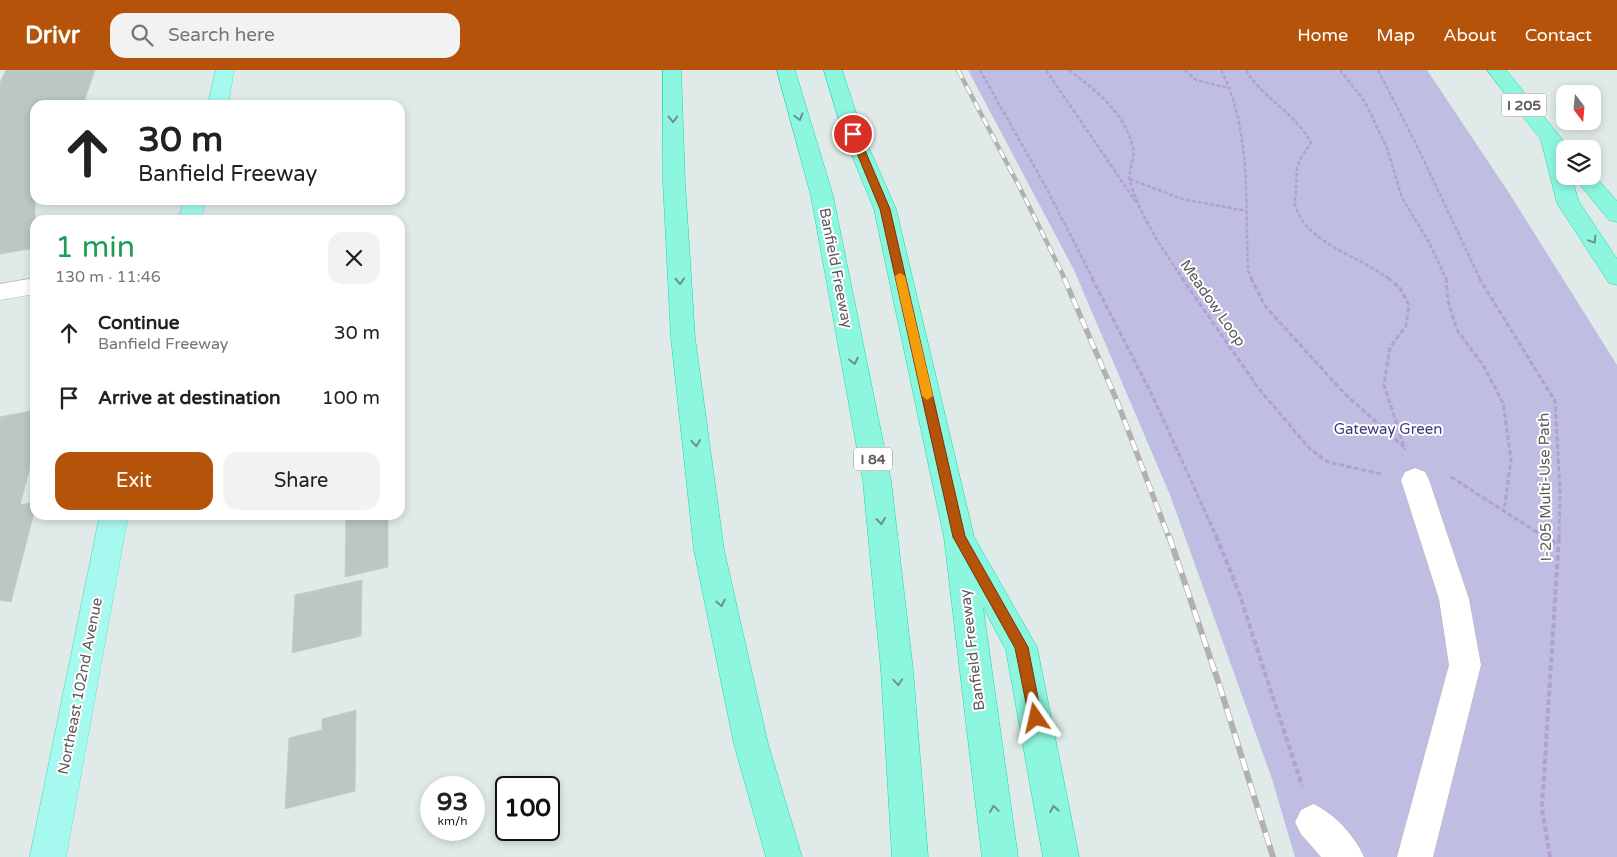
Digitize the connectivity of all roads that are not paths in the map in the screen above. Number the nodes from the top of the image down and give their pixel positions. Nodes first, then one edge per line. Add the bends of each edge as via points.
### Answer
1 (225, 70) edge
2 (672, 70) edge
3 (786, 70) edge
4 (833, 70) edge
5 (1496, 70) edge
6 (219, 100) edge
7 (1556, 145) edge
8 (1565, 185) edge
9 (1591, 185) edge
10 (1617, 215) edge
11 (1617, 277) edge
12 (30, 287) edge
13 (0, 292) edge
14 (1414, 466) road end
15 (113, 520) edge
16 (959, 537) junction
17 (1314, 822) road end
18 (48, 857) edge
19 (784, 857) edge
20 (910, 857) edge
21 (1000, 857) edge
22 (1061, 857) edge
23 (1346, 857) edge
24 (1415, 857) edge

1 - 6 main road
2 -> 19 highway via 674,182 683,338 710,550 751,744
3 -> 20 highway, Banfield Freeway / I 84 via 822,196 877,481 897,670
4 - 16 highway, Banfield Freeway via 853,134 885,209
5 - 7 highway, I 205
8 -> 11 highway via 1568,203
9 - 10 highway
12 - 13 street
14 - 24 street via 1454,599 1465,665
15 - 18 main road, Northeast 102nd Avenue
21 -> 16 highway, Banfield Freeway via 974,674
22 -> 16 highway via 1021,647
17 - 23 street

